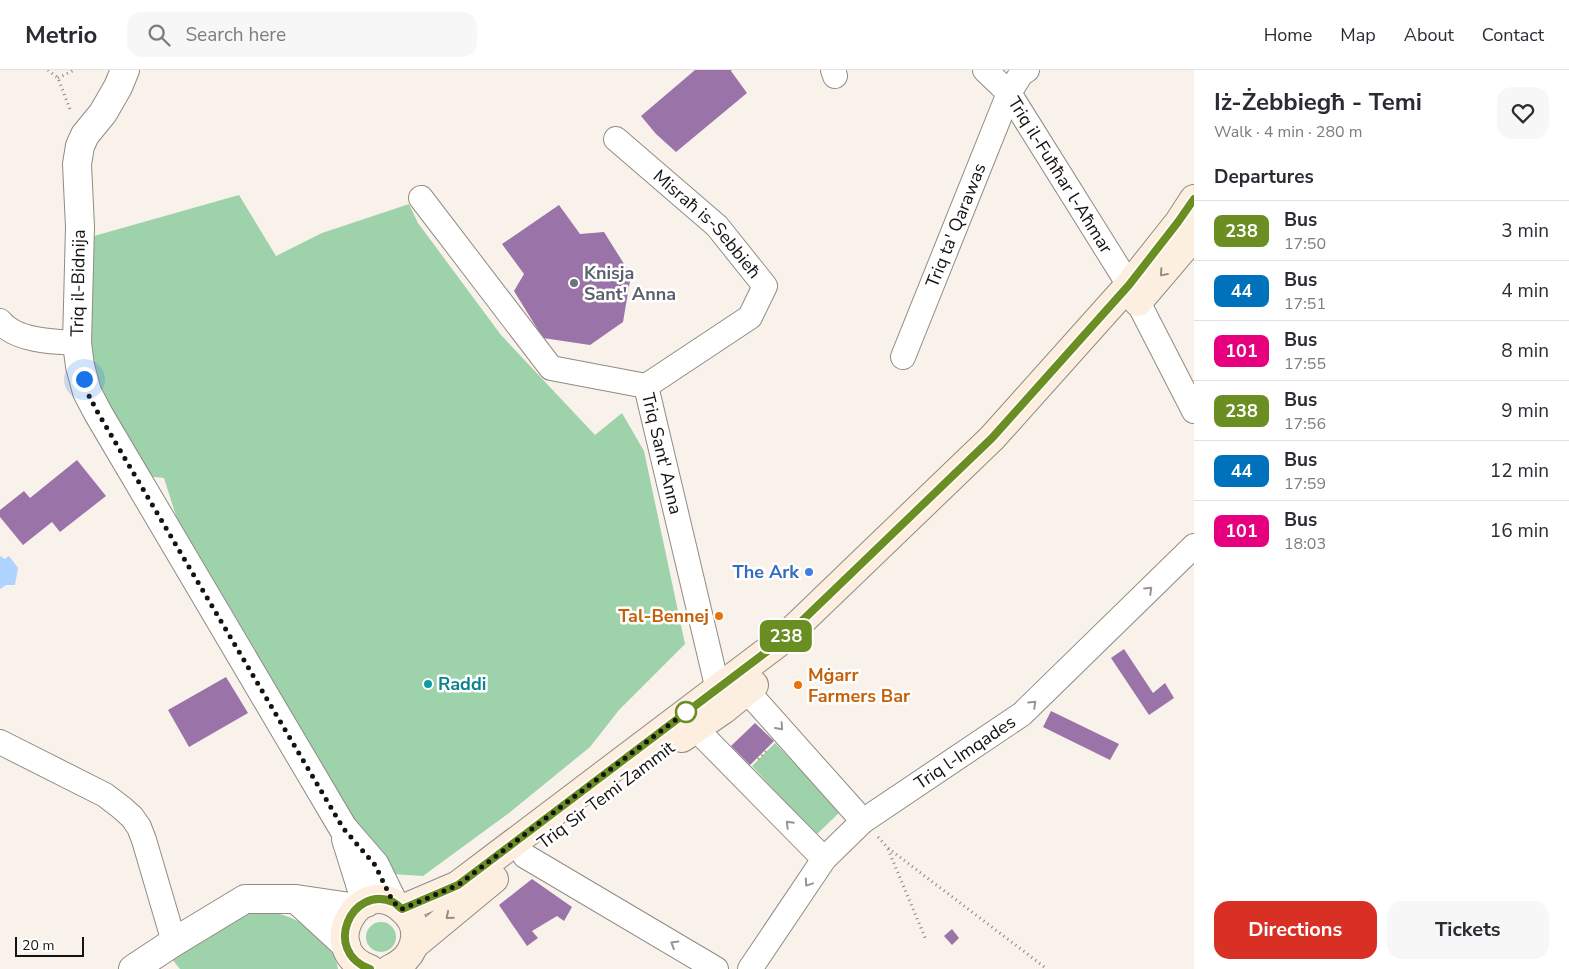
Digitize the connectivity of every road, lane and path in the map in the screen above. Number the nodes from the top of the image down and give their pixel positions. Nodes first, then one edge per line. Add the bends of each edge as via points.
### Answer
1 (48, 70) edge
2 (74, 70) edge
3 (124, 70) edge
4 (985, 70) edge
5 (1027, 70) edge
6 (58, 78) junction
7 (1009, 93) junction
8 (85, 135) junction
9 (616, 139) dead end
10 (420, 198) dead end
11 (1194, 199) edge
12 (1194, 236) edge
13 (1134, 294) junction
14 (0, 320) edge
15 (77, 343) junction
16 (903, 357) dead end
17 (646, 386) junction
18 (1194, 411) edge
19 (1194, 546) edge
20 (731, 695) junction
21 (695, 728) junction
22 (784, 732) junction
23 (0, 742) edge
24 (742, 776) junction
25 (863, 821) junction
26 (343, 828) junction
27 (888, 848) junction
28 (525, 856) junction
29 (824, 859) junction
30 (296, 899) junction
31 (361, 905) junction
32 (398, 905) junction
33 (926, 940) dead end
34 (174, 942) junction
35 (414, 946) junction
36 (355, 960) edge
37 (133, 969) edge
38 (390, 969) edge
39 (716, 969) edge
40 (750, 969) edge
41 (1047, 969) edge

1 - 6 path
2 - 6 path
3 - 8 street, Triq il-Bidnija via 118,87
4 - 7 street, Triq il-Fuħħar l-Aħmar
5 - 7 street, Triq ta' Qarawas
6 - 8 path
7 - 13 street, Triq il-Fuħħar l-Aħmar
7 - 16 street, Triq ta' Qarawas
8 - 15 street, Triq il-Bidnija via 77,164 80,226
9 - 17 street, Misraħ is-Sebbieħ via 717,226 765,286 750,317
10 - 17 street, Triq Sant' Anna via 551,368
11 - 13 main road, Triq Sir Temi Zammit
12 -> 13 main road, Triq Sir Temi Zammit
13 - 18 street, Triq il-Fuħħar l-Aħmar
13 - 20 main road, Triq Sir Temi Zammit via 939,512
14 - 15 street via 18,335
15 - 26 street, Triq il-Bidnija via 87,392 98,413
17 - 20 street, Triq Sant' Anna
25 -> 19 street, Triq l-Imqades via 1022,714
20 - 21 main road, Triq Sir Temi Zammit
20 -> 22 street, Triq Sant' Anna
20 - 32 main road, Triq Sir Temi Zammit via 686,712 458,885
21 - 24 street
21 - 28 main road, Triq Sir Temi Zammit
22 - 24 path
22 - 25 street, Triq Sant' Anna
23 - 34 street via 104,795 132,817 144,840
29 -> 24 street
25 - 27 path
25 - 29 street, Triq l-Imqades
26 - 31 street, Triq il-Bidnija
26 - 32 street, Triq il-Bidnija via 375,865
27 - 33 path
27 - 41 path
28 -> 35 main road, Triq Sir Temi Zammit
39 -> 28 street
29 -> 40 street, Triq l-Imqades
30 - 31 street
30 - 34 street via 245,899
30 - 36 street
31 - 32 main road via 374,900
31 - 36 main road via 350,916 344,935
32 - 35 main road via 414,927
34 - 37 street
35 - 38 main road, Triq Sir Temi Zammit via 400,964

